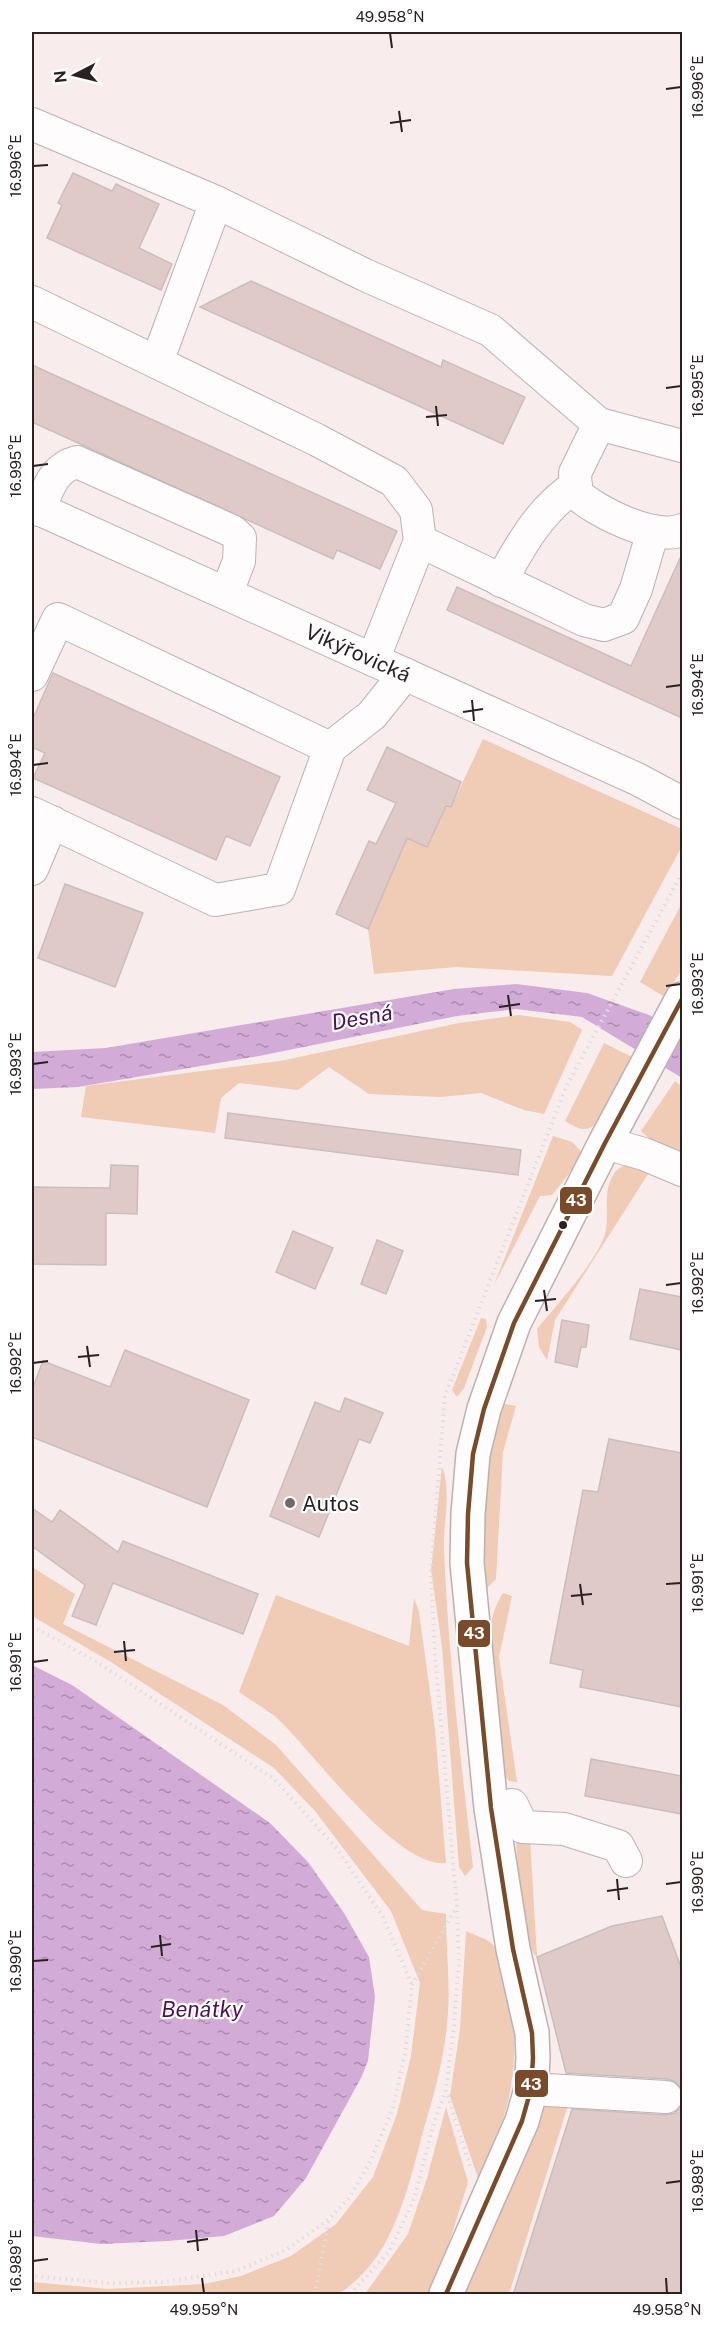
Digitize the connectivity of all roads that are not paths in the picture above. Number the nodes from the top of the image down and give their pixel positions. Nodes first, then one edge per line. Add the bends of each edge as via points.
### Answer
1 (32, 124) edge
2 (216, 202) junction
3 (32, 302) edge
4 (157, 362) junction
5 (599, 424) junction
6 (682, 447) edge
7 (576, 486) junction
8 (35, 508) edge
9 (668, 531) edge
10 (420, 541) junction
11 (501, 581) junction
12 (227, 592) junction
13 (373, 660) junction
14 (405, 674) junction
15 (32, 675) edge
16 (330, 748) junction
17 (682, 803) edge
18 (42, 818) edge
19 (32, 869) edge
20 (682, 1000) edge
21 (605, 1143) junction
22 (682, 1170) edge
23 (512, 1805) dead end
24 (626, 1861) dead end
25 (531, 2089) junction
26 (666, 2097) dead end
27 (446, 2295) edge

1 - 2 street
2 - 4 street
2 - 5 street via 365,275 490,330
3 - 4 street
4 - 10 street via 394,481 416,510
5 - 6 street
5 - 7 street via 575,473
7 - 9 street via 576,493 590,507
7 - 11 street via 558,497 521,544
8 - 12 street, Vikýřovická
8 - 12 street via 64,465 77,462 87,466 240,538 239,561
9 - 11 street via 622,618 604,625 584,620
10 - 11 street
10 - 13 street
12 - 13 street, Vikýřovická
13 - 14 street, Vikýřovická
14 - 16 street via 372,715
14 - 17 street, Vikýřovická
15 - 16 street via 58,619
16 - 18 street via 279,889 215,900
18 - 19 street
20 - 21 main road
21 - 22 street
21 - 25 main road via 514,1323 484,1409 473,1454 469,1504 467,1563 490,1808 532,2033
23 - 24 street via 523,1827 564,1829 618,1846
25 - 26 street
25 - 27 main road via 522,2121

